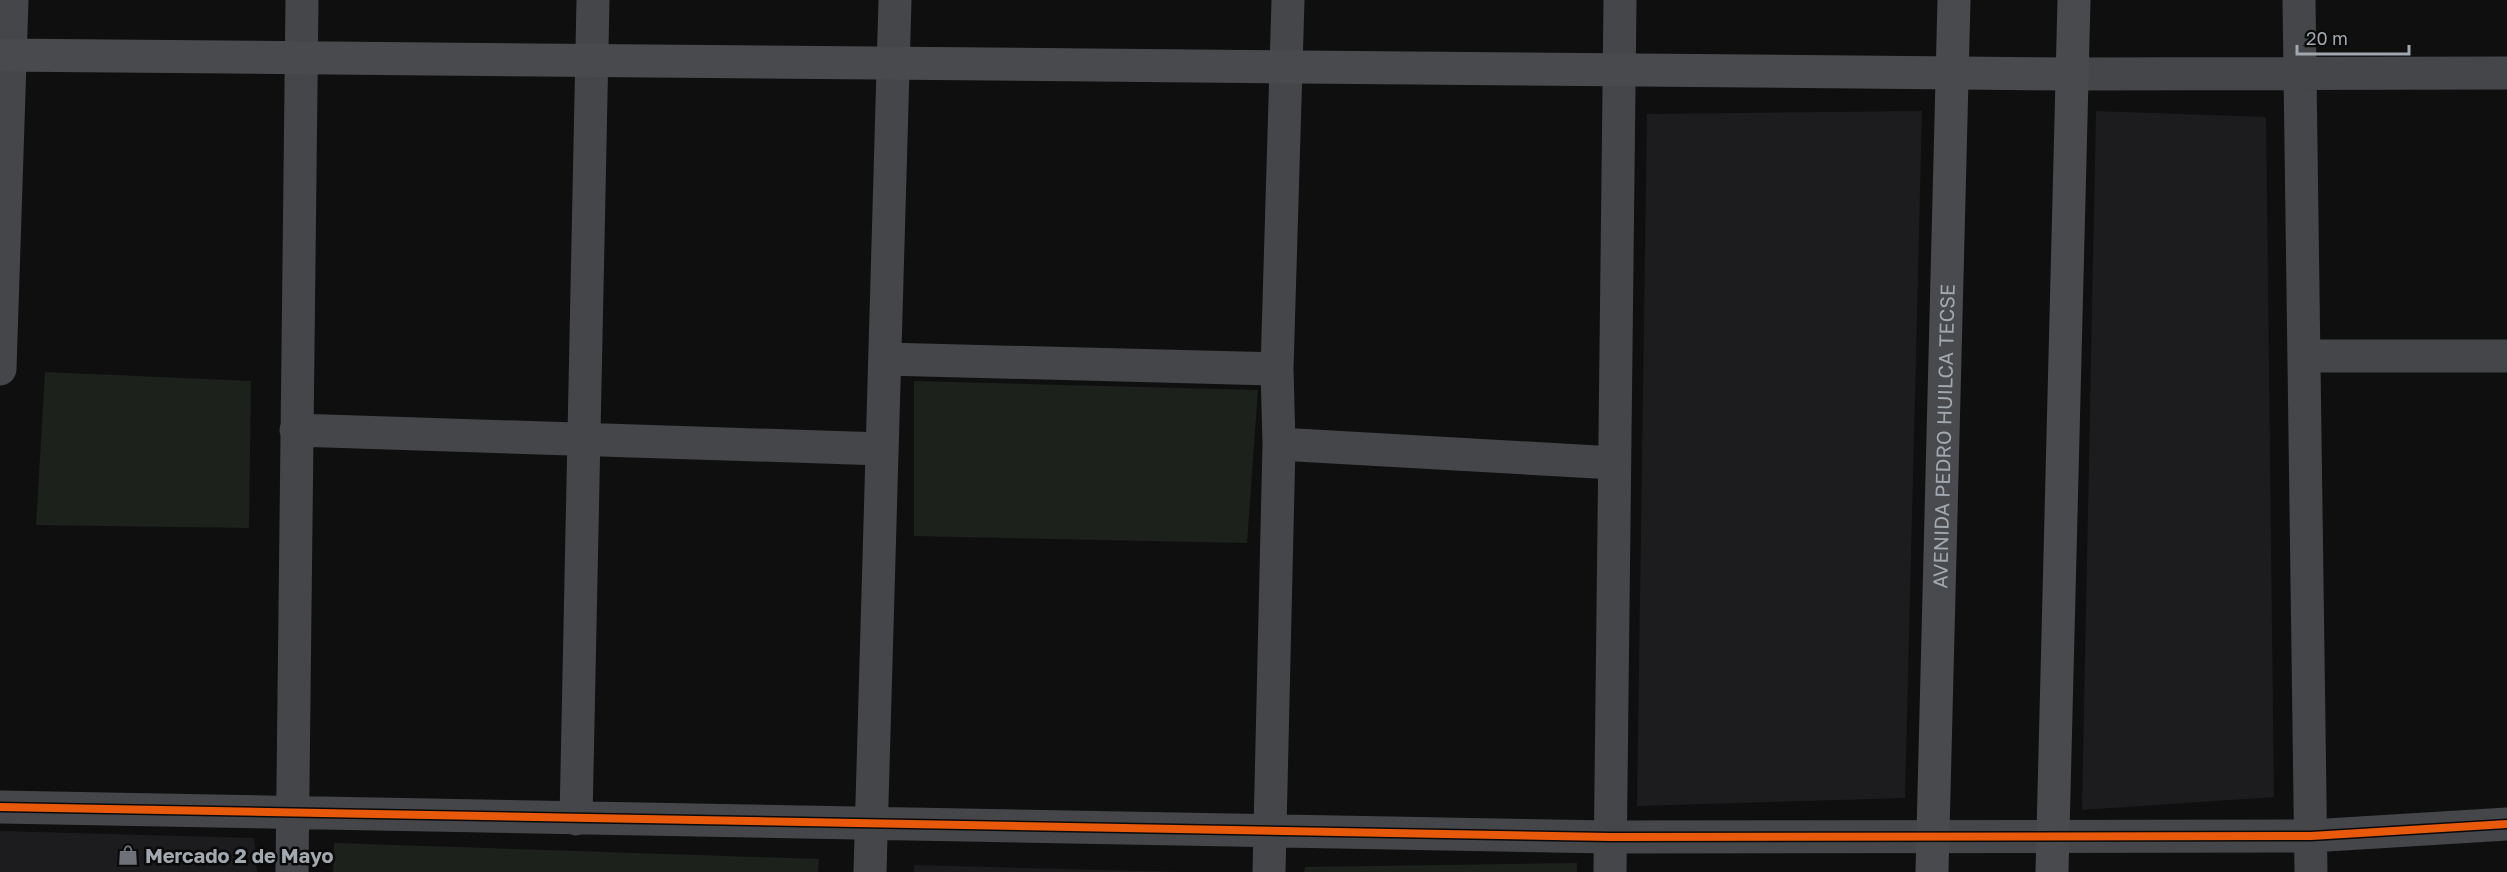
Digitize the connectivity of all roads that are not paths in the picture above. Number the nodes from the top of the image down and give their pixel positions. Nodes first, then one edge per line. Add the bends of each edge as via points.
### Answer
1 (12, 0) edge
2 (302, 0) edge
3 (593, 0) edge
4 (895, 0) edge
5 (1288, 0) edge
6 (1620, 0) edge
7 (1954, 0) edge
8 (2074, 0) edge
9 (2299, 0) edge
10 (6, 55) edge
11 (300, 59) junction
12 (593, 61) junction
13 (895, 62) junction
14 (1287, 66) junction
15 (1619, 70) junction
16 (1952, 72) junction
17 (2507, 73) edge
18 (2072, 74) junction
19 (2300, 75) junction
20 (2304, 356) junction
21 (2507, 356) edge
22 (885, 359) junction
23 (0, 369) edge
24 (1277, 369) junction
25 (296, 430) junction
26 (584, 440) junction
27 (1279, 444) junction
28 (882, 449) junction
29 (1614, 463) junction
30 (0, 807) edge
31 (292, 812) junction
32 (576, 819) junction
33 (871, 824) junction
34 (2507, 824) edge
35 (1271, 831) junction
36 (2311, 836) junction
37 (1610, 837) junction
38 (1933, 837) junction
39 (2053, 837) junction
40 (292, 872) edge
41 (870, 872) edge
42 (1269, 872) edge
43 (1610, 872) edge
44 (1932, 872) edge
45 (2052, 872) edge
46 (2311, 872) edge

1 - 10 street
2 - 11 street
3 - 12 street
4 - 13 street
5 - 14 street
6 - 15 street
7 - 16 main road, AVENIDA PEDRO HUILCA TECSE
8 - 18 main road
9 - 19 street
10 - 11 main road
10 - 23 street
11 - 12 main road
11 - 25 street
12 - 13 main road
12 - 26 street
13 - 14 main road
13 - 22 street
14 - 15 main road
14 - 24 street
15 - 16 main road
15 - 29 street
16 - 18 main road
16 - 38 main road, AVENIDA PEDRO HUILCA TECSE
17 - 19 street
18 - 19 street
18 - 39 main road
19 - 20 street
20 - 21 street
20 - 36 street
22 - 24 street
22 - 28 street
24 - 27 street
25 - 26 street
25 - 31 street
26 - 28 street
26 - 32 street
27 - 29 street
27 - 35 street
28 - 33 street
29 - 37 street
30 - 31 street
31 - 32 street
31 - 40 street
32 - 33 street
33 - 35 street
33 - 41 street
34 - 36 street
35 - 37 street
35 - 42 street
36 - 39 street
36 - 46 street
37 - 38 street
37 - 43 street
38 - 39 street
38 - 44 main road, AVENIDA PEDRO HUILCA TECSE
39 - 45 main road

